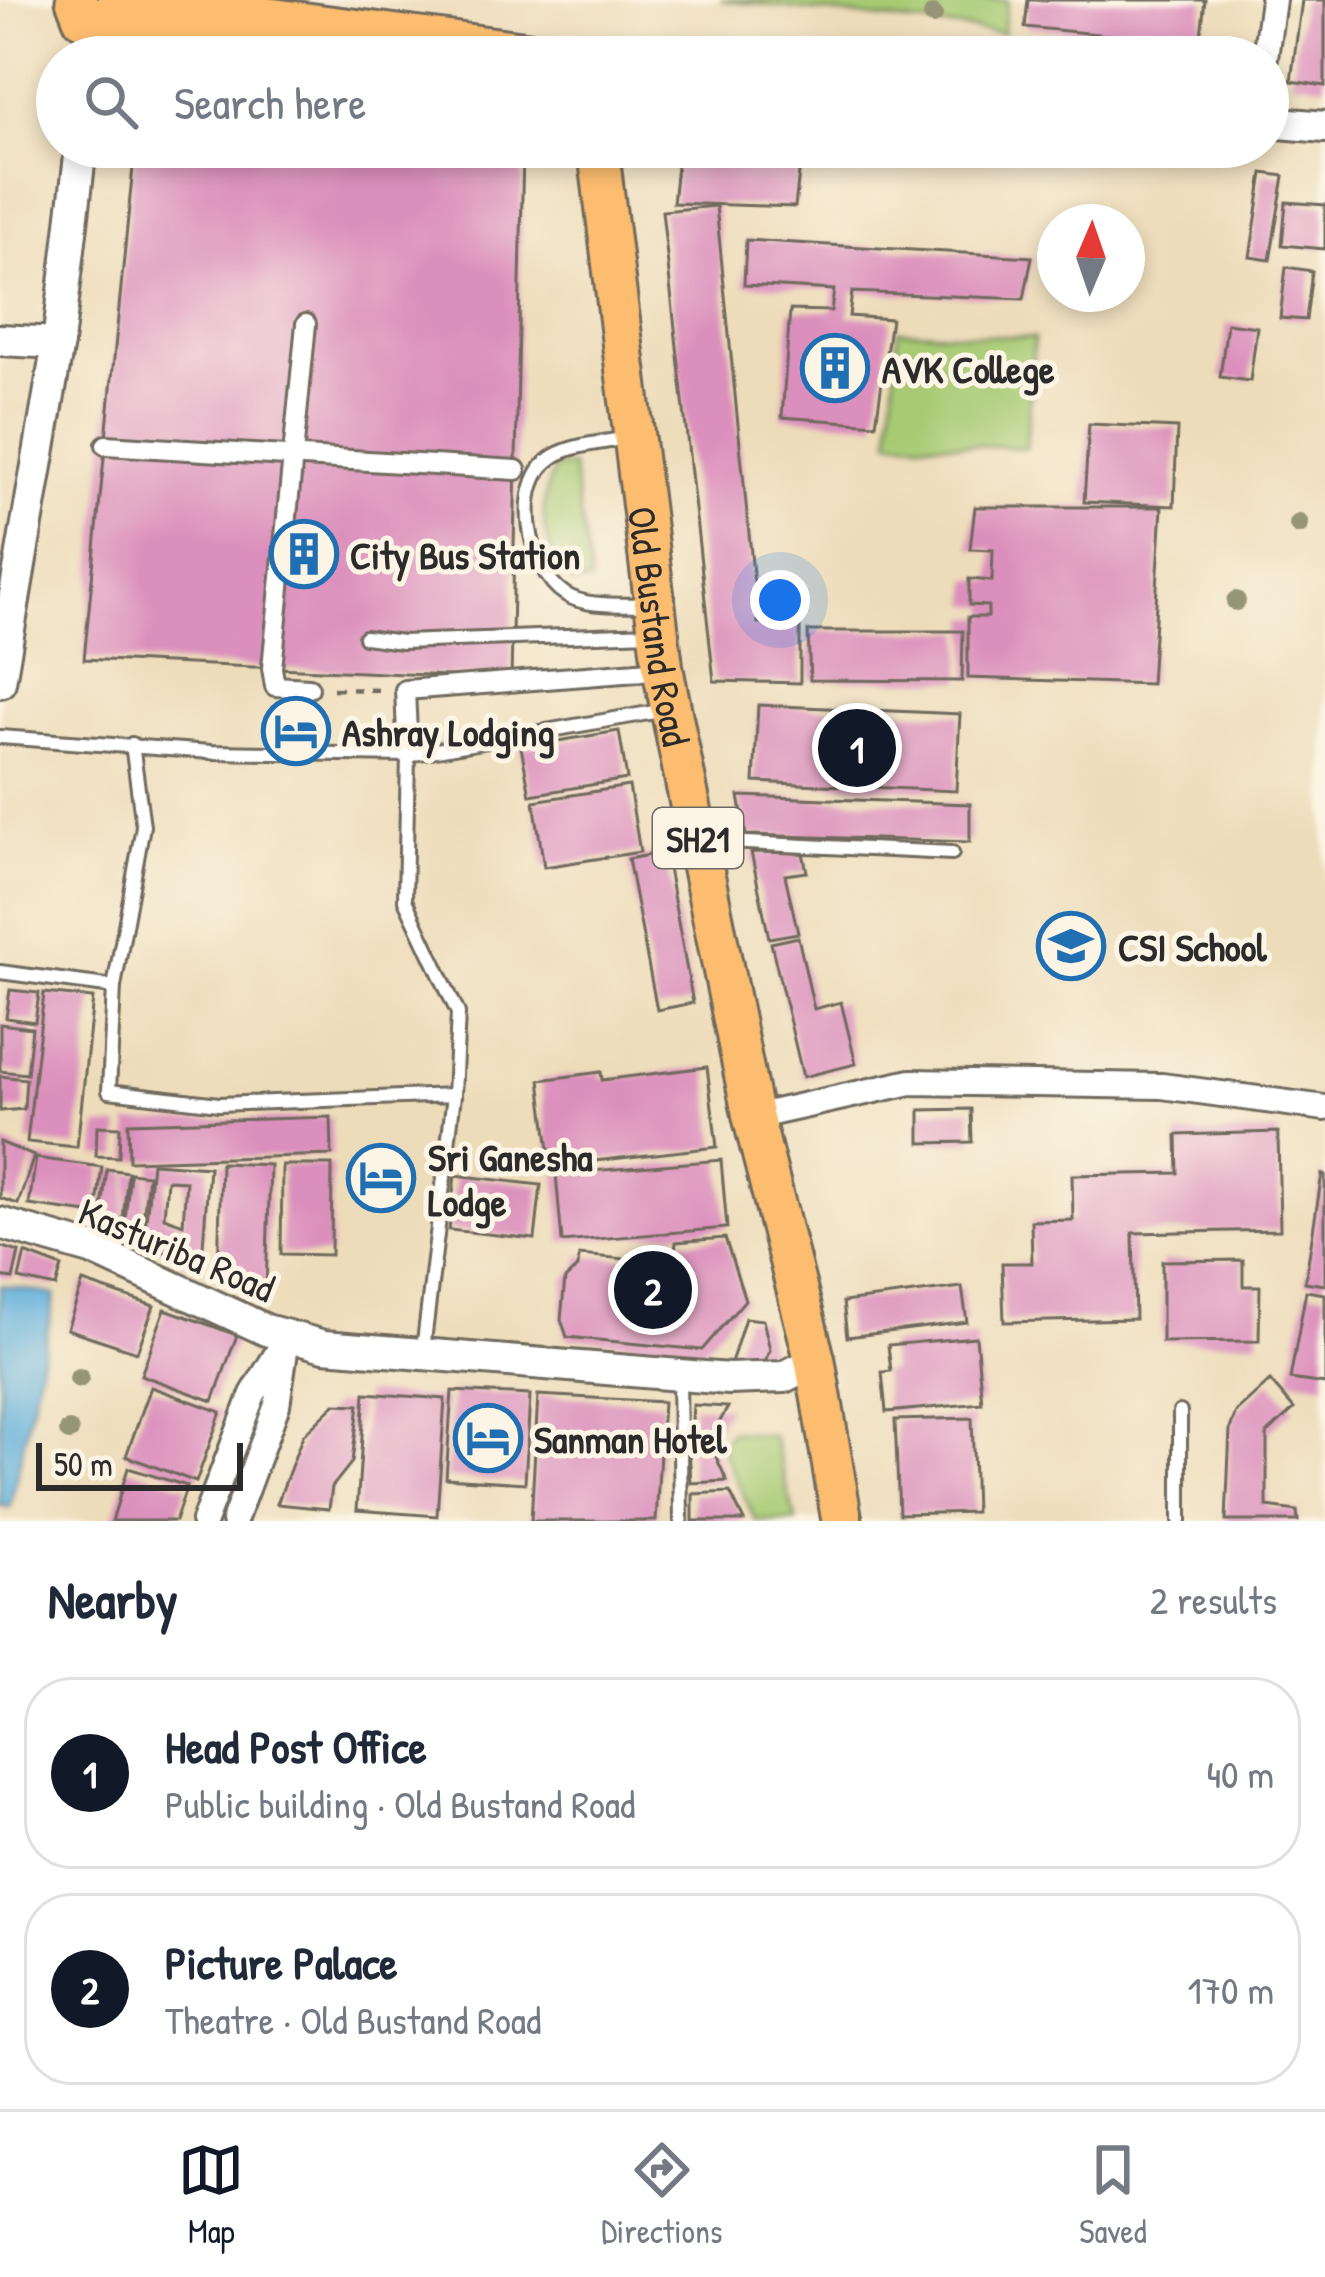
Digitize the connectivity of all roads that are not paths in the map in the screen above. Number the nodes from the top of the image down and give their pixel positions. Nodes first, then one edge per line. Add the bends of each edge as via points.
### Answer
1 (1273, 0) edge
2 (221, 5) edge
3 (104, 16) edge
4 (164, 36) edge
5 (417, 36) edge
6 (1267, 36) edge
7 (1289, 124) edge
8 (1325, 127) edge
9 (79, 168) edge
10 (601, 168) edge
11 (306, 324) dead end
12 (0, 340) edge
13 (58, 344) junction
14 (635, 436) junction
15 (106, 445) dead end
16 (294, 456) junction
17 (516, 470) dead end
18 (12, 538) edge
19 (658, 636) junction
20 (365, 637) dead end
21 (0, 682) edge
22 (309, 688) road end
23 (671, 709) junction
24 (0, 737) edge
25 (132, 744) junction
26 (408, 755) junction
27 (698, 841) junction
28 (952, 853) dead end
29 (0, 973) edge
30 (114, 987) junction
31 (454, 1096) junction
32 (1325, 1108) edge
33 (753, 1117) junction
34 (0, 1222) edge
35 (287, 1337) junction
36 (422, 1356) junction
37 (815, 1361) junction
38 (679, 1377) junction
39 (1180, 1412) dead end
40 (204, 1521) edge
41 (234, 1521) edge
42 (243, 1521) edge
43 (681, 1521) edge
44 (842, 1521) edge
45 (1180, 1521) edge

1 - 6 street
2 - 3 main road
2 - 5 main road
3 - 4 main road
7 - 8 street
9 - 13 street
10 - 14 main road, Old Bustand Road / SH21
11 - 16 street
12 - 13 street
13 - 18 street
14 - 19 main road, Old Bustand Road / SH21
14 - 19 lane via 553,456 532,481 530,526 541,567 562,593
15 - 16 street
16 - 17 street
16 - 22 street via 272,668 275,686
18 - 21 street
19 - 20 lane
19 - 23 main road, Old Bustand Road / SH21
19 - 26 street via 405,691
23 - 26 lane
23 - 27 main road, Old Bustand Road / SH21
24 - 25 lane
25 - 26 lane
25 - 30 lane via 143,826
26 - 31 lane via 405,900 458,1013
27 - 28 lane
27 - 33 main road, Old Bustand Road / SH21
29 - 30 lane
30 - 31 lane via 109,1091 219,1104
31 - 36 lane
32 - 33 street via 1162,1087 911,1082
33 - 37 main road, Old Bustand Road / SH21
34 - 35 street, Kasturiba Road via 92,1249
35 - 36 street, Kasturiba Road
35 - 40 street via 253,1394
35 - 41 street via 277,1405
36 - 38 street, Kasturiba Road
37 - 38 street, Kasturiba Road via 784,1377
37 - 44 main road, Old Bustand Road / SH21
38 - 43 lane
39 - 45 lane
41 - 42 lane

